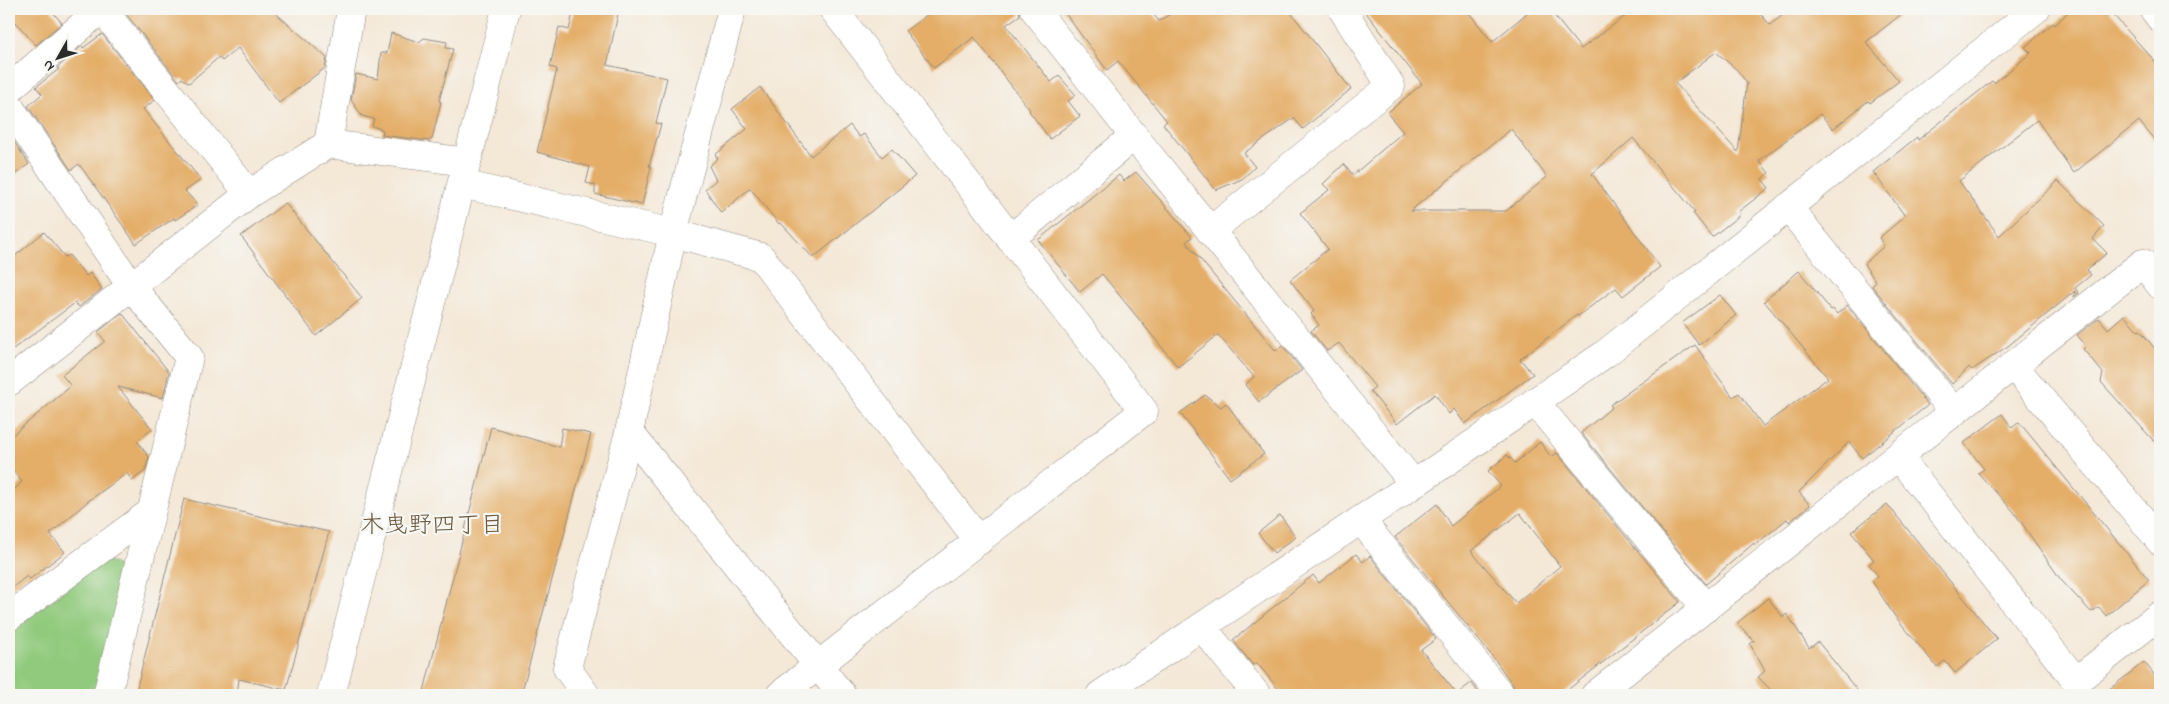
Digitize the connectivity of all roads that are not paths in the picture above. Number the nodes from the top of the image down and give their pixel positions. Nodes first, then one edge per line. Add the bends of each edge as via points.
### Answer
1 (102, 9) edge
2 (351, 9) edge
3 (506, 9) edge
4 (732, 9) edge
5 (833, 9) edge
6 (1034, 9) edge
7 (1342, 9) edge
8 (2036, 9) edge
9 (2153, 9) edge
10 (2160, 18) edge
11 (9, 89) edge
12 (9, 106) edge
13 (1134, 136) junction
14 (328, 144) junction
15 (464, 173) junction
16 (249, 194) junction
17 (1788, 207) junction
18 (1210, 231) junction
19 (673, 232) junction
20 (1010, 239) junction
21 (2151, 256) edge
22 (2160, 285) edge
23 (131, 286) junction
24 (2013, 365) junction
25 (9, 382) edge
26 (1535, 402) junction
27 (1954, 412) junction
28 (629, 432) junction
29 (1898, 456) junction
30 (1414, 484) junction
31 (152, 512) junction
32 (1361, 520) junction
33 (979, 541) junction
34 (2160, 541) edge
35 (1706, 608) junction
36 (2160, 614) edge
37 (9, 617) edge
38 (1202, 628) junction
39 (820, 665) junction
40 (107, 695) edge
41 (331, 695) edge
42 (586, 695) edge
43 (780, 695) edge
44 (842, 695) edge
45 (1100, 695) edge
46 (1257, 695) edge
47 (1501, 695) edge
48 (1595, 695) edge

1 - 11 street
1 - 16 street
2 - 14 street
3 - 15 street
4 - 19 street
5 - 20 street
6 - 13 street
7 - 18 street via 1391,86
8 - 17 street
9 - 10 street
12 - 23 street
13 - 18 street
13 - 20 street
14 - 15 street
14 - 16 street
15 - 19 street
15 - 41 street
16 - 23 street
17 - 26 street via 1605,354
17 - 27 street
18 - 30 street
19 - 28 street
19 - 33 street via 761,257
20 - 33 street via 1144,411
21 - 22 street
21 - 24 street
23 - 25 street
23 - 31 street via 188,357
24 - 27 street
24 - 34 street
26 - 30 street
26 - 35 street
27 - 29 street
28 - 39 street
28 - 42 street via 567,668
29 - 35 street
29 - 36 street via 2076,681
30 - 32 street
31 - 37 street
31 - 40 street
32 - 38 street
32 - 47 street
33 - 39 street
35 - 48 street
38 - 45 street
38 - 46 street
39 - 43 street
39 - 44 street

